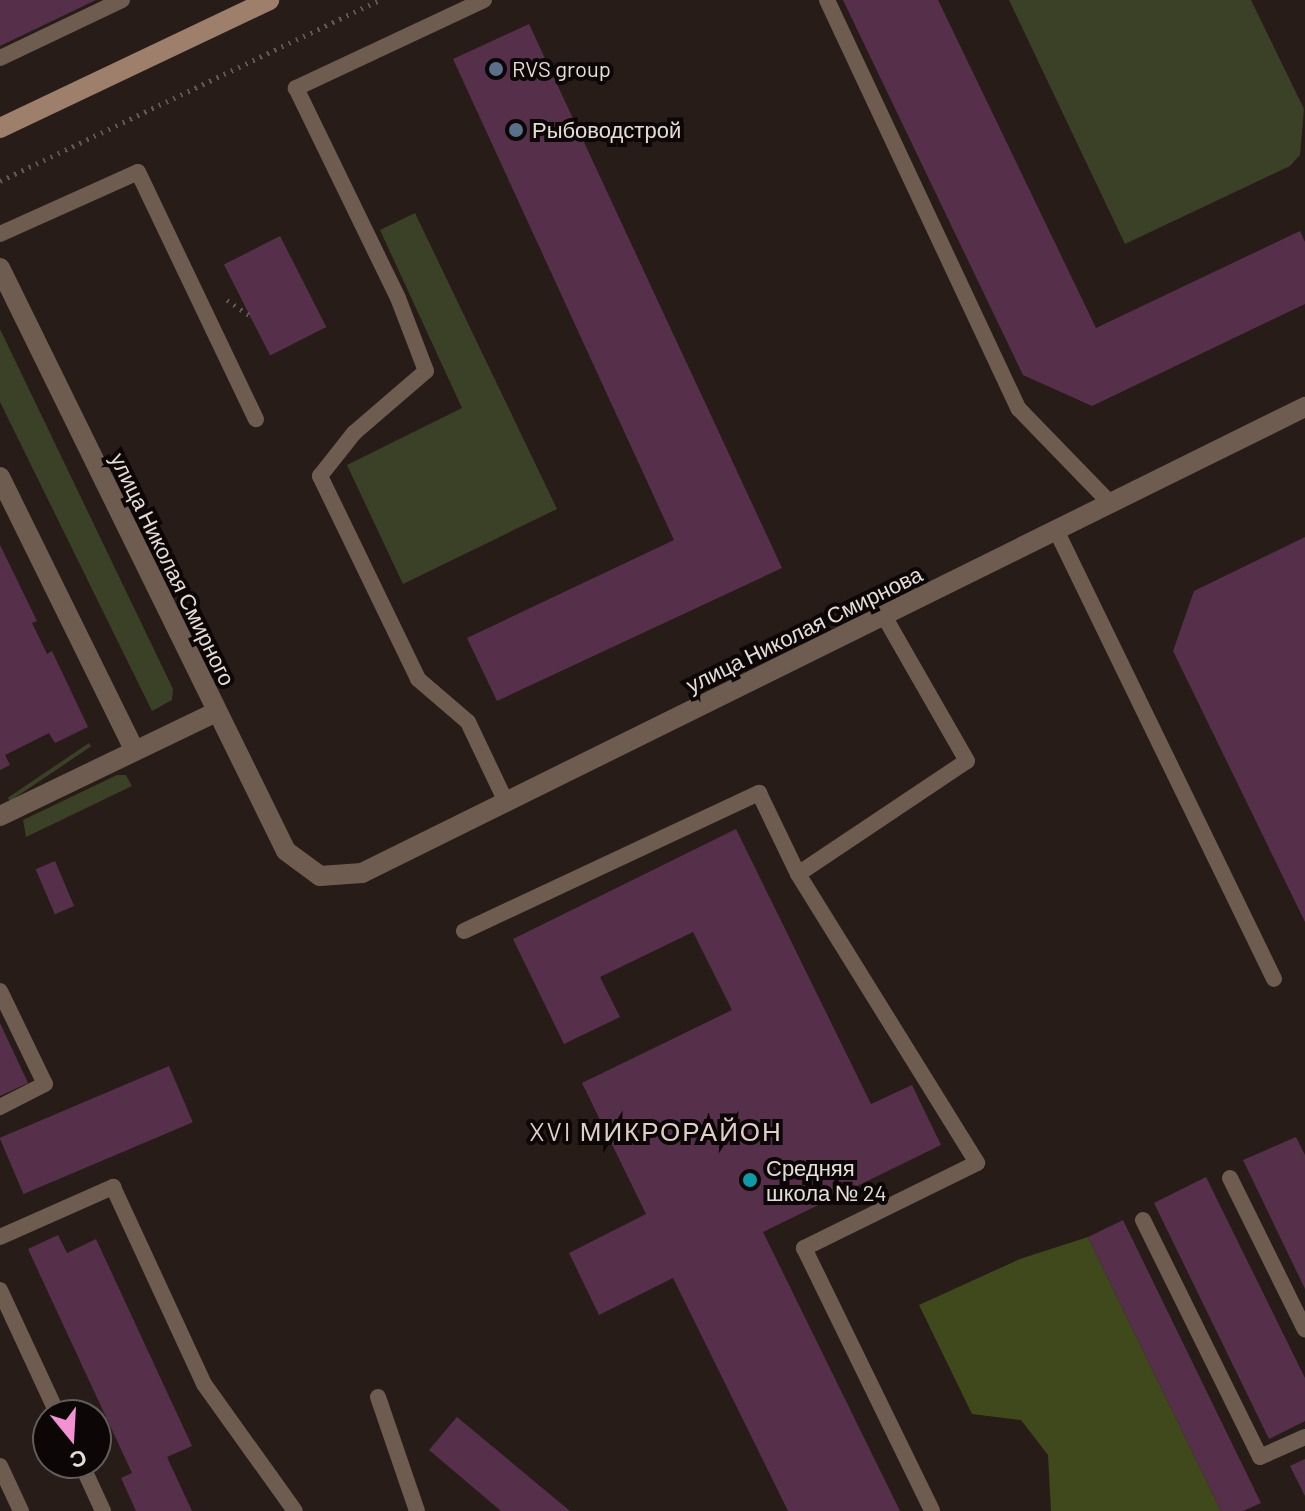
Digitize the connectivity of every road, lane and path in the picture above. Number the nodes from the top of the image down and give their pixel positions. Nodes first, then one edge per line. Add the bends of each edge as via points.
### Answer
1 (122, 0) edge
2 (269, 0) edge
3 (380, 0) edge
4 (484, 0) edge
5 (827, 0) edge
6 (0, 58) edge
7 (0, 128) edge
8 (0, 181) edge
9 (0, 234) edge
10 (0, 268) edge
11 (224, 298) dead end
12 (249, 315) dead end
13 (1305, 407) edge
14 (256, 419) dead end
15 (0, 477) edge
16 (1110, 503) junction
17 (1056, 530) junction
18 (884, 616) junction
19 (216, 712) junction
20 (135, 751) junction
21 (506, 802) junction
22 (0, 816) edge
23 (798, 874) junction
24 (320, 876) joint
25 (464, 931) dead end
26 (1274, 979) dead end
27 (0, 991) edge
28 (0, 1107) edge
29 (1230, 1178) dead end
30 (1143, 1220) dead end
31 (0, 1237) edge
32 (0, 1290) edge
33 (1305, 1330) edge
34 (378, 1397) dead end
35 (51, 1399) edge
36 (1305, 1437) edge
37 (0, 1466) edge
38 (88, 1479) edge
39 (21, 1511) edge
40 (103, 1511) edge
41 (295, 1511) edge
42 (417, 1511) edge
43 (932, 1511) edge

1 - 6 lane
2 - 7 street
3 - 8 path
4 - 21 lane via 296,88 398,298 426,371 354,433 320,476 418,679 468,722
5 - 16 lane via 1019,409
9 - 14 lane via 138,172
10 - 19 street, улица Николая Смирного
11 - 12 path
13 - 16 street, улица Николая Смирнова
15 - 20 street
16 - 17 street, улица Николая Смирнова
17 - 18 street, улица Николая Смирнова
17 - 26 lane
18 - 21 street, улица Николая Смирнова
18 - 23 lane via 967,761
19 - 20 street
19 - 24 street, улица Николая Смирного via 286,851
20 - 22 street
21 - 24 street, улица Николая Смирнова via 362,873
23 - 25 lane via 759,793
23 - 43 lane via 977,1163 804,1248
27 - 28 lane via 45,1084
29 - 33 lane
30 - 36 lane via 1260,1457
31 - 41 lane via 113,1187 204,1384
32 - 35 lane
34 - 42 lane
37 - 39 lane
38 - 40 lane

